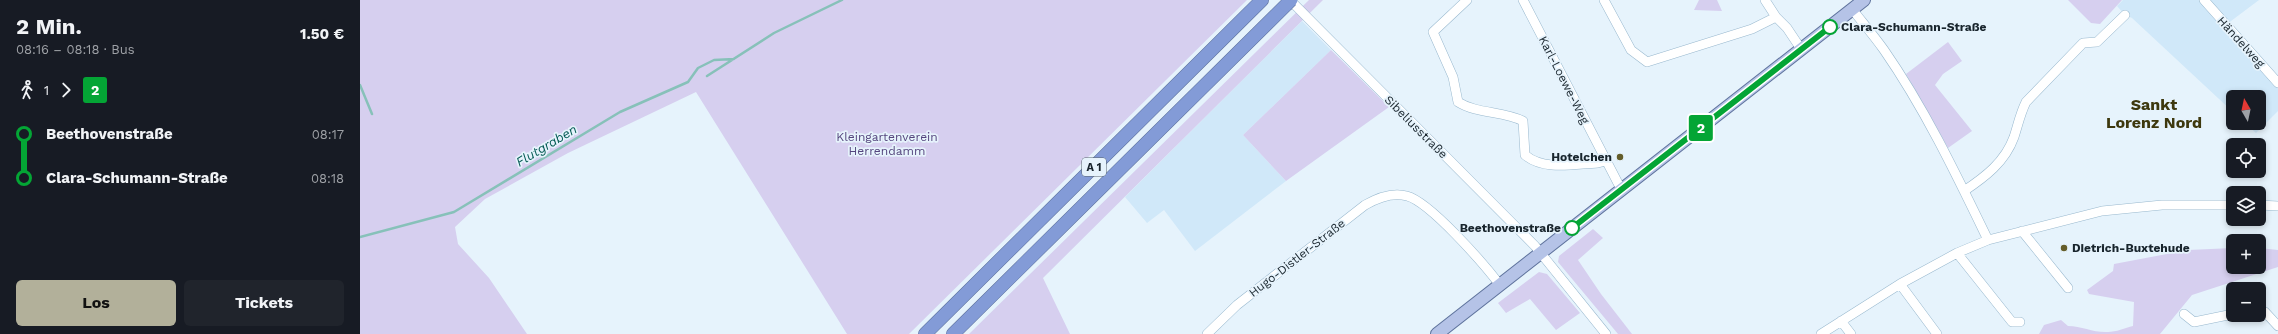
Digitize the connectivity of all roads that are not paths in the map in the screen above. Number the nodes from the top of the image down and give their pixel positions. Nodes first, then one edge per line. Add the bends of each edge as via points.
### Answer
1 (1262, 0) edge
2 (1467, 0) edge
3 (1523, 0) edge
4 (1604, 0) edge
5 (1766, 0) edge
6 (1864, 0) edge
7 (2204, 0) edge
8 (1289, 2) edge
9 (1852, 9) junction
10 (2125, 15) dead end
11 (1776, 17) junction
12 (1801, 50) junction
13 (2278, 83) edge
14 (1605, 160) junction
15 (1621, 189) junction
16 (1964, 191) junction
17 (2226, 205) edge
18 (2266, 205) edge
19 (2278, 206) edge
20 (2022, 231) junction
21 (1988, 240) junction
22 (1958, 253) junction
23 (1541, 255) junction
24 (1900, 284) junction
25 (1500, 285) junction
26 (2068, 288) dead end
27 (2266, 313) edge
28 (2184, 314) dead end
29 (2226, 315) edge
30 (1841, 321) junction
31 (2020, 322) dead end
32 (2278, 326) edge
33 (925, 334) edge
34 (953, 334) edge
35 (1207, 334) edge
36 (1437, 334) edge
37 (1606, 334) edge
38 (1821, 334) edge
39 (1851, 334) edge
40 (1937, 334) edge

1 - 33 highway, A 1
2 - 14 street via 1432,32 1453,77 1458,102 1465,107 1513,116 1523,121 1525,154 1543,165 1598,164
3 - 14 street, Karl-Loewe-Weg
4 - 11 street via 1631,50 1648,62 1752,29
5 - 11 street
6 - 9 main road
7 - 13 street, Händelweg
8 - 23 street, Sibeliusstraße via 1532,243
8 - 34 highway, A 1
9 - 12 main road
9 - 16 street via 1884,50 1932,130
10 - 16 street via 2097,42 2083,43 2026,102 2009,150 1998,164
11 - 12 street via 1787,28
12 - 15 main road
14 - 15 street, Karl-Loewe-Weg
15 - 23 main road
16 - 21 street
17 - 20 street via 2162,205 2102,211
18 - 19 street
20 - 21 street
20 - 26 street
21 - 22 street
22 - 24 street
22 - 31 street via 2012,322
23 - 25 main road
23 - 37 street
24 - 30 street
24 - 40 street
25 - 35 street, Hugo-Distler-Straße via 1458,237 1420,203 1407,196 1377,198 1237,305
25 - 36 main road
27 - 32 street
28 - 29 street via 2194,322
30 - 38 street
30 - 39 street

